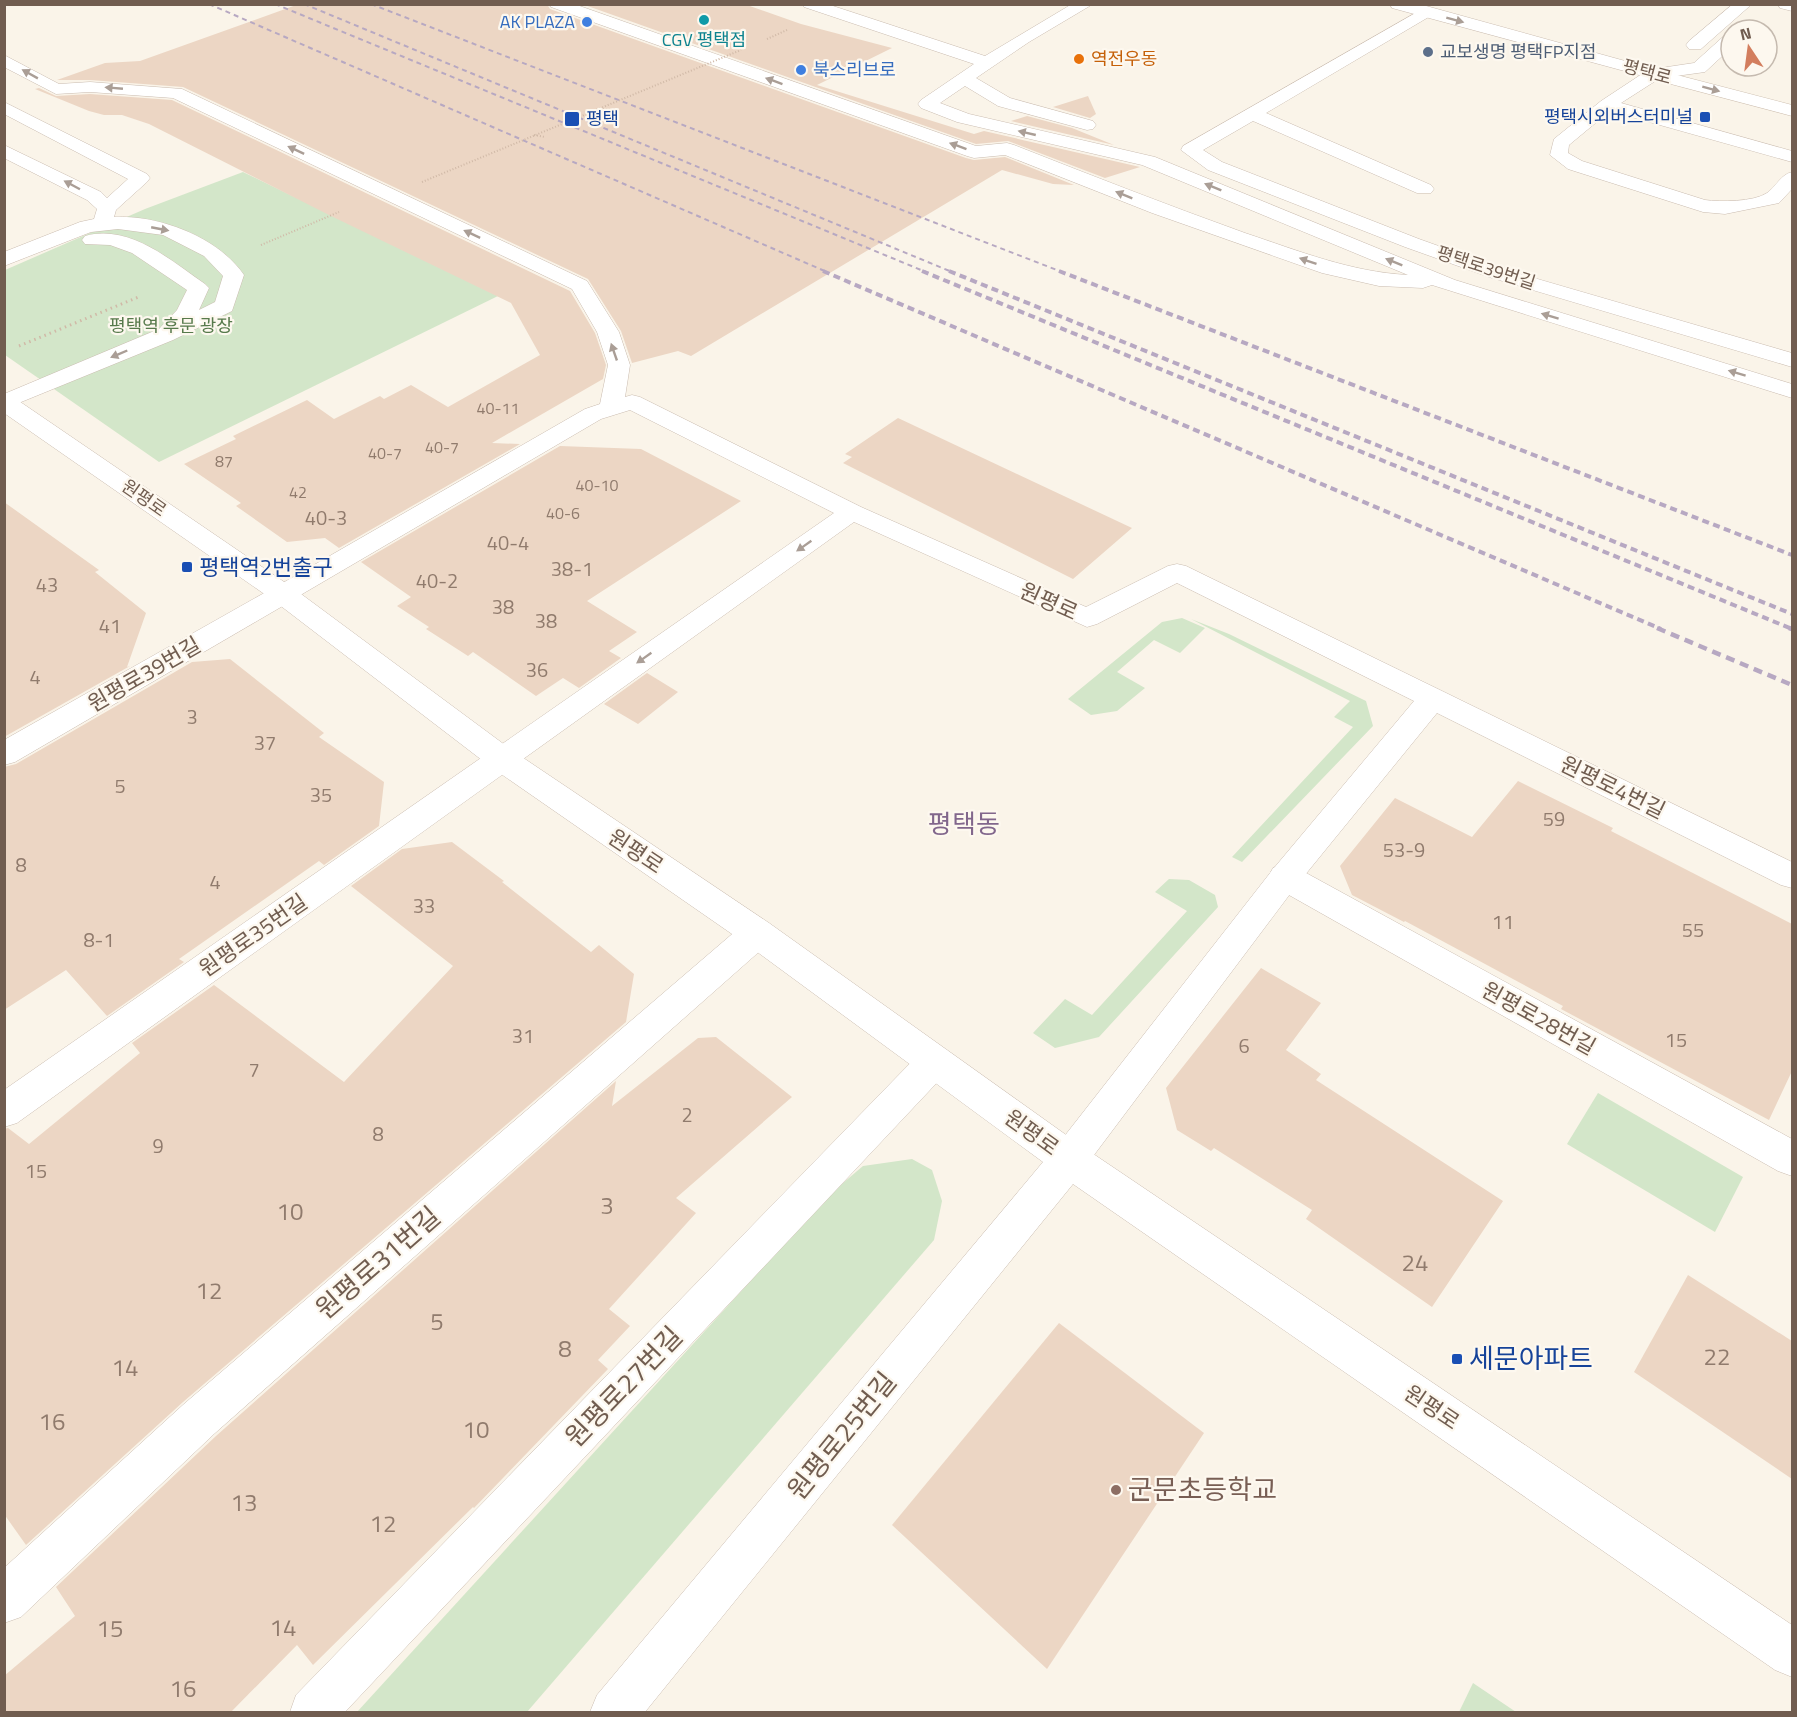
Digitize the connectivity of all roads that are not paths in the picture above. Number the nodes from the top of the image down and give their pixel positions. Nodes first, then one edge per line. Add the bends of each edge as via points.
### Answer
1 (558, 4) edge
2 (810, 4) edge
3 (1085, 4) edge
4 (1398, 4) edge
5 (1452, 4) edge
6 (1744, 4) edge
7 (1786, 4) edge
8 (1792, 6) edge
9 (1426, 12) junction
10 (1719, 50) edge
11 (4, 60) edge
12 (986, 62) junction
13 (1675, 63) junction
14 (1698, 68) junction
15 (1719, 73) dead end
16 (1654, 74) junction
17 (965, 79) junction
18 (1607, 105) junction
19 (4, 107) edge
20 (1792, 111) edge
21 (1255, 115) junction
22 (1109, 130) dead end
23 (4, 150) edge
24 (1792, 157) edge
25 (1792, 178) edge
26 (1424, 189) dead end
27 (105, 216) junction
28 (1204, 243) dead end
29 (4, 261) edge
30 (1448, 284) junction
31 (165, 335) junction
32 (1792, 360) edge
33 (1792, 391) edge
34 (5, 402) edge
35 (611, 409) junction
36 (852, 512) junction
37 (283, 594) junction
38 (1434, 698) junction
39 (4, 754) edge
40 (502, 759) junction
41 (1792, 876) edge
42 (1285, 877) junction
43 (757, 933) junction
44 (935, 1061) junction
45 (4, 1111) edge
46 (1069, 1159) junction
47 (1792, 1159) edge
48 (4, 1600) edge
49 (1792, 1653) edge
50 (313, 1713) edge
51 (614, 1713) edge

30 -> 1 lane via 1379,280 1329,269 1159,209 1007,149 974,152
2 - 12 lane
3 - 12 lane
4 - 9 street, 평택로
5 - 13 street, 평택로
6 - 13 street
7 - 8 street
9 -> 16 street, 평택로
9 - 21 lane, 평택로39번길
10 - 14 street
35 -> 11 lane via 619,365 608,332 580,285 176,93 90,87 57,89
12 - 17 lane
13 - 14 street, 평택로
13 - 16 street
14 - 15 street, 평택로
14 - 16 street
16 - 18 lane
16 -> 20 street, 평택로
17 - 22 lane via 1004,102
30 -> 17 lane via 1148,161 963,118 927,104
18 - 24 lane
18 - 25 lane via 1560,143 1559,155 1575,165 1703,206 1725,208 1772,199
19 - 27 lane via 140,178
21 - 26 lane
21 - 32 lane, 평택로39번길 via 1184,149 1215,166 1485,269
27 -> 23 lane via 94,196
27 - 29 lane
27 -> 31 lane via 118,223 168,230 211,252 234,275 224,306
28 - 30 lane via 1337,288 1380,295
29 - 31 lane via 74,242 112,239 139,249 198,288 187,313
33 -> 30 lane
31 -> 34 lane
34 - 37 street, 원평로
35 - 36 lane, 원평로 via 632,402
35 - 37 lane, 원평로 via 593,414
36 - 38 lane, 원평로 via 1088,618 1177,572
36 -> 40 lane
37 - 39 street, 원평로39번길
37 - 40 street, 원평로
38 - 41 lane, 원평로4번길
38 - 42 lane
40 - 43 street, 원평로
40 - 45 street, 원평로35번길
42 - 46 lane
42 - 47 street, 원평로28번길
43 - 44 street, 원평로
43 - 48 street, 원평로31번길 via 199,1419
44 - 46 street, 원평로
44 - 50 lane, 원평로27번길
46 - 49 street, 원평로
46 - 51 street, 원평로25번길

